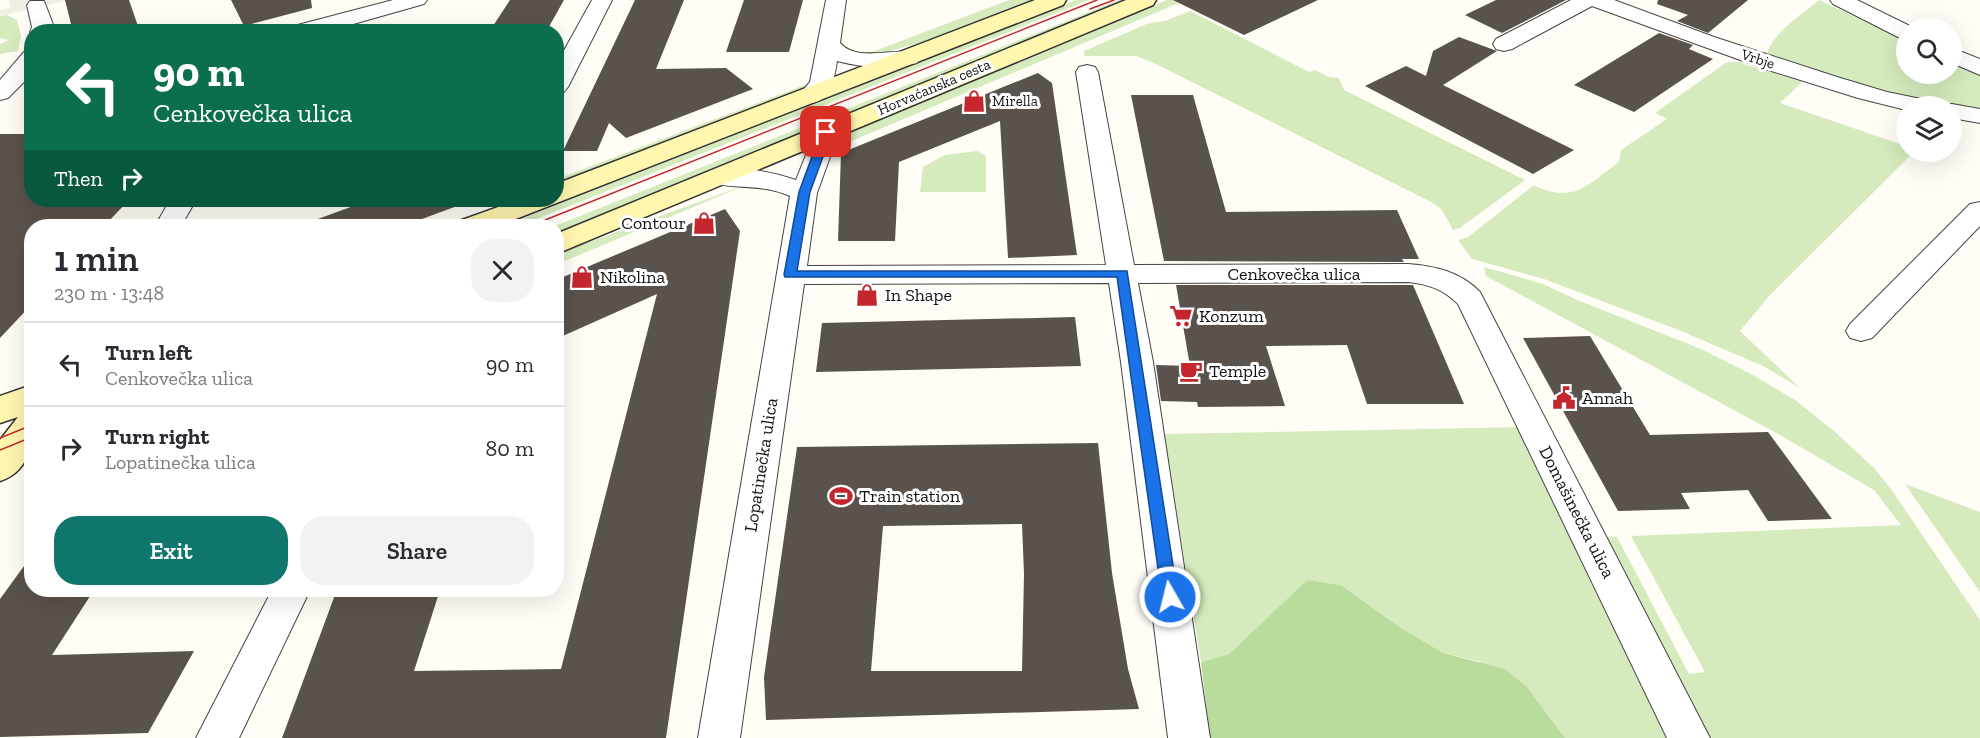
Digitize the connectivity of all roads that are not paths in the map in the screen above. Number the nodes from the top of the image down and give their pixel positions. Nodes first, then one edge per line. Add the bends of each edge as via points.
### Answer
1 (343, 0) edge
2 (417, 0) edge
3 (602, 0) edge
4 (836, 0) edge
5 (1055, 0) edge
6 (1145, 0) edge
7 (1587, 0) edge
8 (1596, 0) edge
9 (1840, 0) edge
10 (37, 5) dead end
11 (42, 24) edge
12 (328, 24) edge
13 (336, 24) edge
14 (1896, 27) edge
15 (1504, 44) dead end
16 (829, 45) junction
17 (909, 58) junction
18 (1962, 59) edge
19 (24, 68) edge
20 (1980, 69) edge
21 (564, 72) edge
22 (1087, 72) dead end
23 (0, 93) edge
24 (809, 97) junction
25 (23, 99) dead end
26 (1896, 102) edge
27 (0, 104) edge
28 (1962, 113) edge
29 (1980, 116) edge
30 (826, 132) junction
31 (719, 177) junction
32 (564, 191) edge
33 (804, 192) junction
34 (524, 207) edge
35 (1980, 210) edge
36 (491, 219) edge
37 (564, 242) edge
38 (1123, 273) junction
39 (790, 275) junction
40 (1461, 289) joint
41 (1861, 331) dead end
42 (24, 401) edge
43 (0, 410) edge
44 (24, 434) edge
45 (0, 467) edge
46 (24, 468) edge
47 (0, 479) edge
48 (288, 597) edge
49 (217, 738) edge
50 (719, 738) edge
51 (1190, 738) edge
52 (1689, 738) edge

1 - 12 street
2 - 13 street
3 - 21 street
4 - 16 street
5 - 17 street, Horvaćanska cesta
6 - 30 street, Horvaćanska cesta
7 - 15 street
8 - 26 street, Vrbje via 1636,17
9 - 14 street
10 - 11 street
16 - 17 street via 841,55 853,58
16 - 24 street via 822,82
17 - 24 street, Horvaćanska cesta
18 - 20 street
19 - 23 street
22 - 38 street
24 - 32 street, Horvaćanska cesta
25 - 27 street
28 - 29 street
30 - 31 street, Horvaćanska cesta
30 - 33 street, Lopatinečka ulica
31 - 33 street via 769,179
31 - 37 street, Horvaćanska cesta
33 - 39 street, Lopatinečka ulica
34 - 36 street
35 - 41 street
38 - 39 street, Cenkovečka ulica
38 - 40 street, Cenkovečka ulica via 1408,273 1435,276
38 - 51 street
39 - 50 street, Lopatinečka ulica
40 - 52 street, Domašinečka ulica via 1470,299
42 - 43 street
44 - 45 street
46 - 47 street
48 - 49 street

